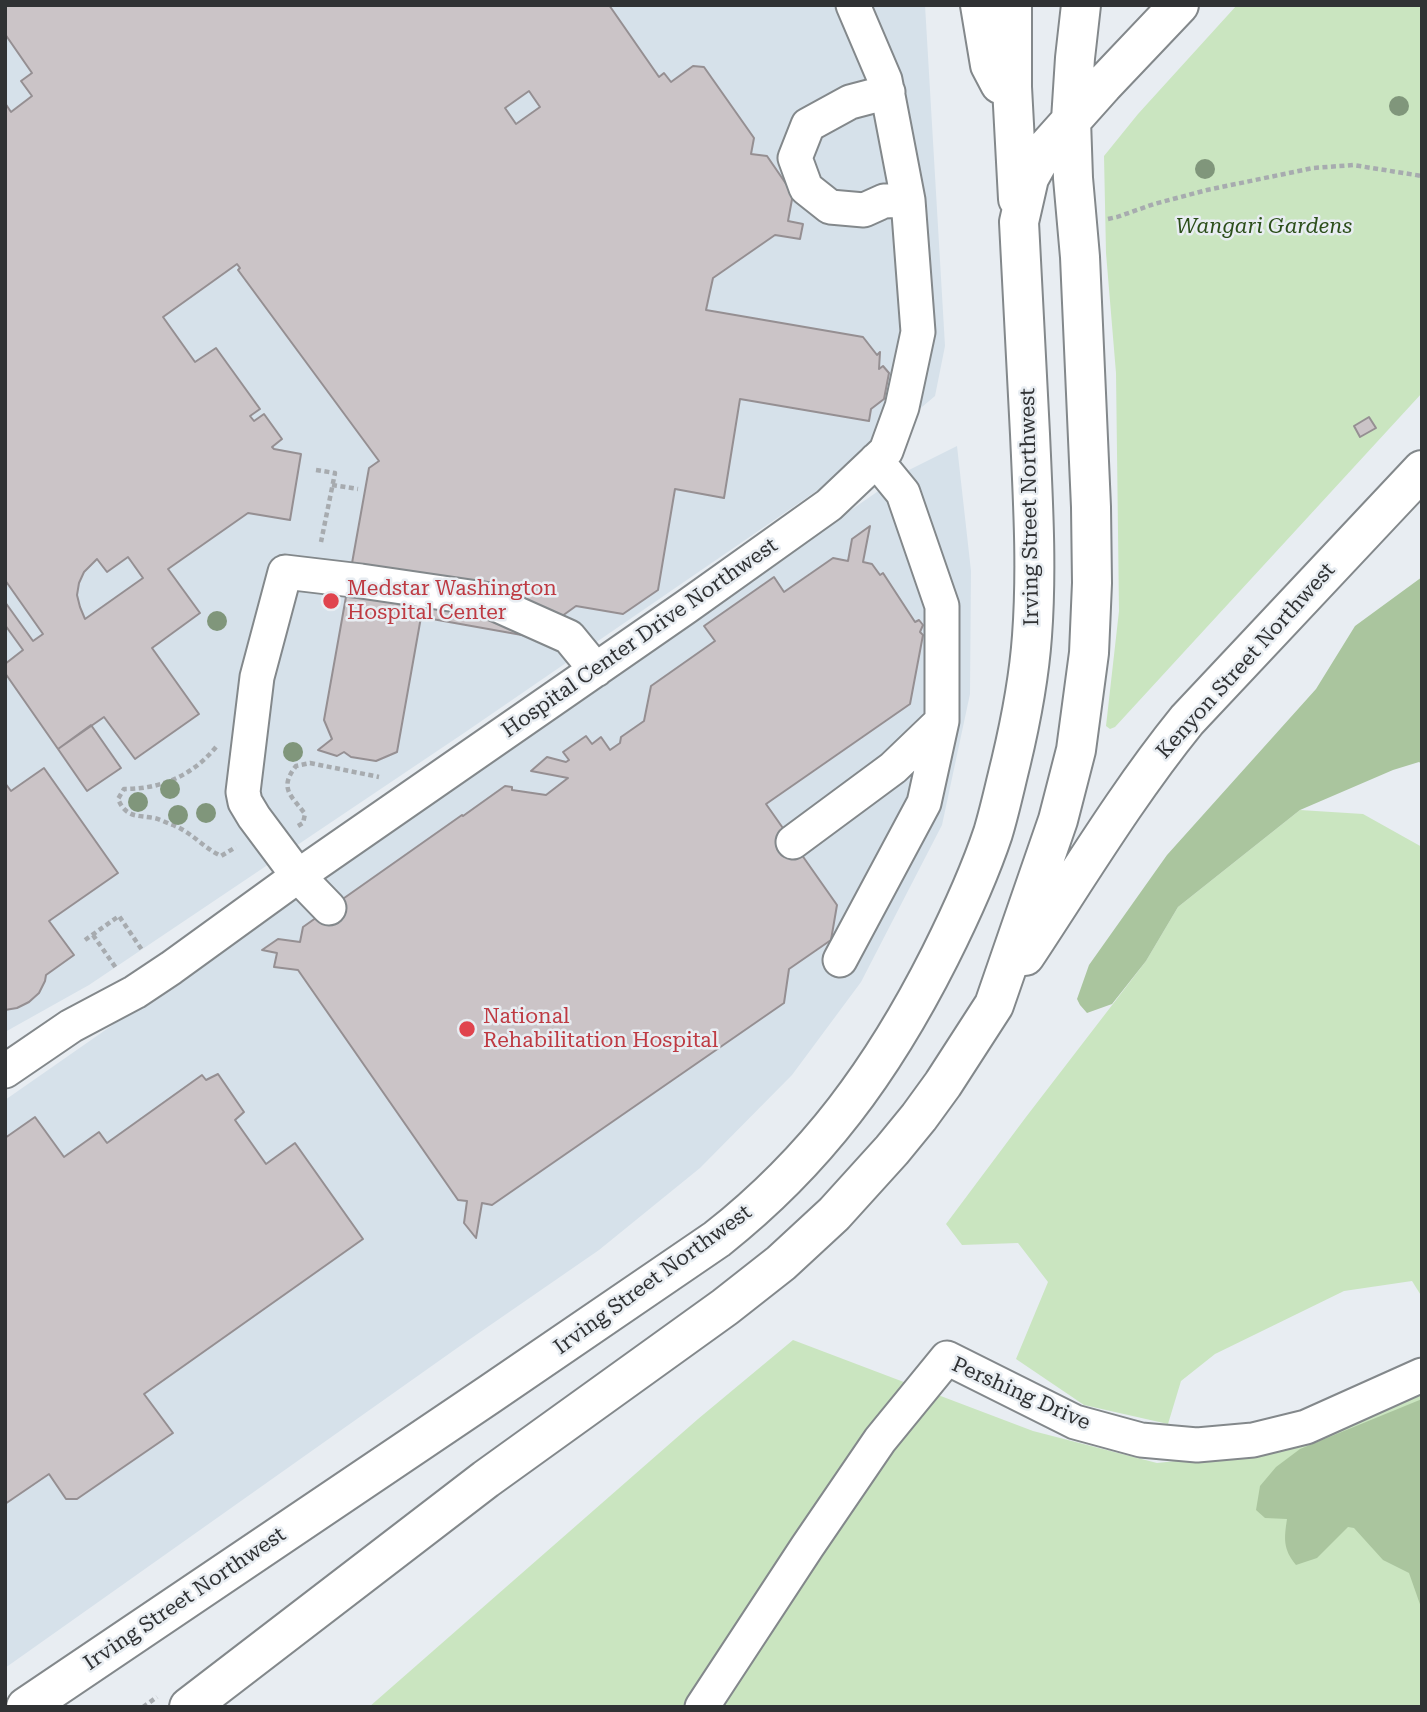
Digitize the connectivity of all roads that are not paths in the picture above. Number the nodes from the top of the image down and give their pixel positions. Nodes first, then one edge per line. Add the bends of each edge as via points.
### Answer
1 (853, 5) edge
2 (980, 5) edge
3 (1012, 5) edge
4 (1081, 5) edge
5 (1180, 5) edge
6 (888, 92) junction
7 (1013, 110) junction
8 (1071, 120) junction
9 (908, 200) junction
10 (1019, 222) junction
11 (876, 460) junction
12 (1422, 470) edge
13 (596, 670) junction
14 (942, 721) junction
15 (793, 842) dead end
16 (298, 876) junction
17 (329, 908) dead end
18 (840, 960) dead end
19 (994, 1005) junction
20 (5, 1071) edge
21 (1422, 1375) edge
22 (26, 1707) edge
23 (189, 1707) edge
24 (702, 1707) edge

1 - 6 street, Hospital Center Drive Northwest
2 - 7 main road via 990,65
3 - 7 main road
4 - 8 main road
5 - 8 main road, Irving Street Northwest
6 - 9 street, Hospital Center Drive Northwest
6 - 9 street via 796,119 794,158 806,188 830,207 858,219 884,201
7 - 10 main road
8 - 10 main road, Irving Street Northwest via 1036,165
8 - 19 main road via 1091,507 1089,653 1076,750 1058,820
9 - 11 street, Hospital Center Drive Northwest via 918,332 902,407 886,451
10 - 22 main road, Irving Street Northwest via 1034,565 1024,702 981,867 930,976 883,1058 801,1163 717,1239
11 - 13 street, Hospital Center Drive Northwest via 829,505
11 - 14 street via 902,493 942,607
12 - 19 main road, Kenyon Street Northwest via 1221,682 1157,757
13 - 16 street, Hospital Center Drive Northwest
13 - 16 street via 569,637 484,599 285,572 257,677 243,792 254,817
14 - 15 street via 893,768
14 - 18 street via 924,803
16 - 17 street
16 - 20 street, Hospital Center Drive Northwest via 135,992 71,1026
19 - 23 main road via 892,1150 781,1263 486,1479
21 - 24 street, Pershing Drive via 1306,1427 1253,1440 1197,1445 1141,1440 1075,1422 947,1358 880,1440

